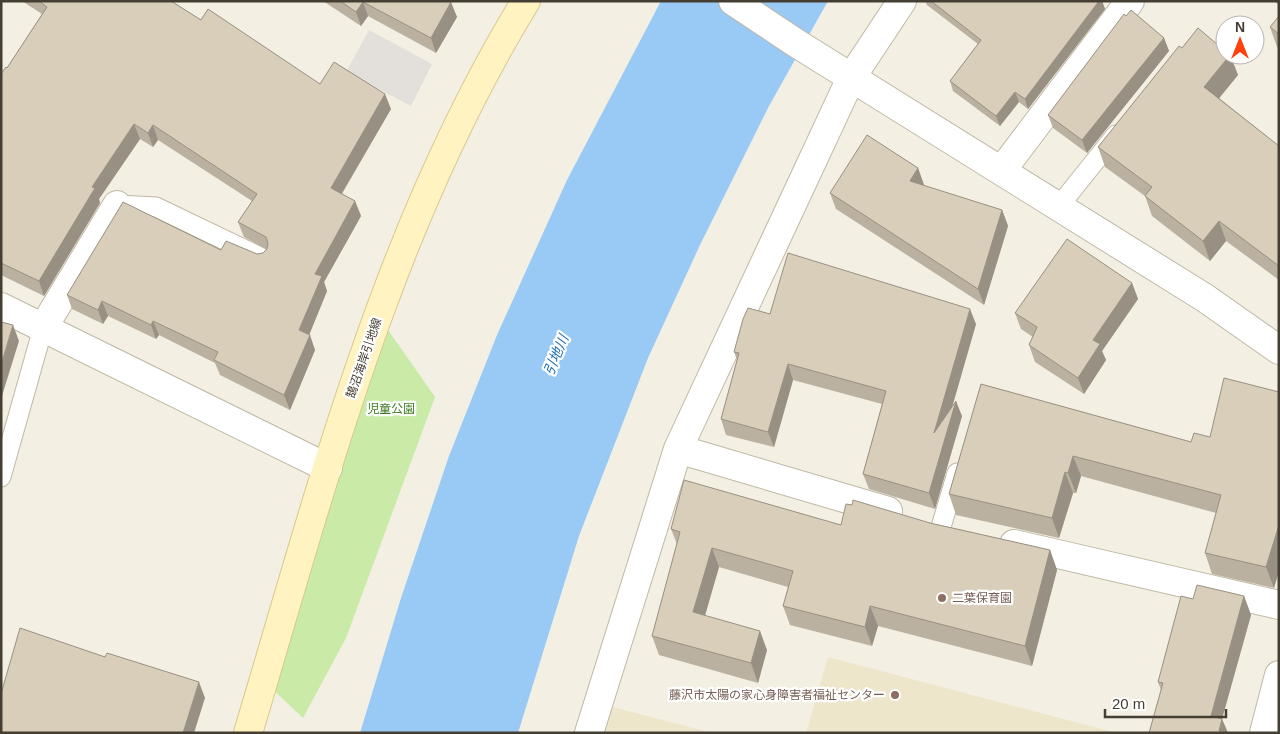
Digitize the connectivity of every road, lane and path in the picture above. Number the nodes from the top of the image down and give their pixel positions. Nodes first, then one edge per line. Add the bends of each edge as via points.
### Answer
1 (526, 1) edge
2 (733, 1) edge
3 (902, 1) edge
4 (1130, 1) edge
5 (852, 78) junction
6 (1128, 121) edge
7 (1002, 170) junction
8 (116, 206) joint
9 (1059, 206) junction
10 (262, 258) edge
11 (1, 307) edge
12 (43, 328) junction
13 (1279, 350) edge
14 (678, 450) junction
15 (962, 454) edge
16 (328, 468) junction
17 (1, 478) edge
18 (925, 522) junction
19 (1279, 605) edge
20 (1279, 675) edge
21 (248, 733) edge
22 (589, 733) edge
23 (1264, 733) edge

1 - 16 street, 鵠沼海岸引地線 via 474,93 420,209 364,355
2 - 5 street
3 - 5 street
4 - 7 street
5 - 7 street
5 - 14 street
6 - 9 lane
7 - 9 street
8 - 10 lane via 156,207
8 - 12 street
9 - 13 street via 1205,298
11 - 12 street
12 - 16 street
12 - 17 lane
14 - 18 street
14 - 22 street
15 - 18 lane
16 - 21 street, 鵠沼海岸引地線
18 - 19 street
20 - 23 street

